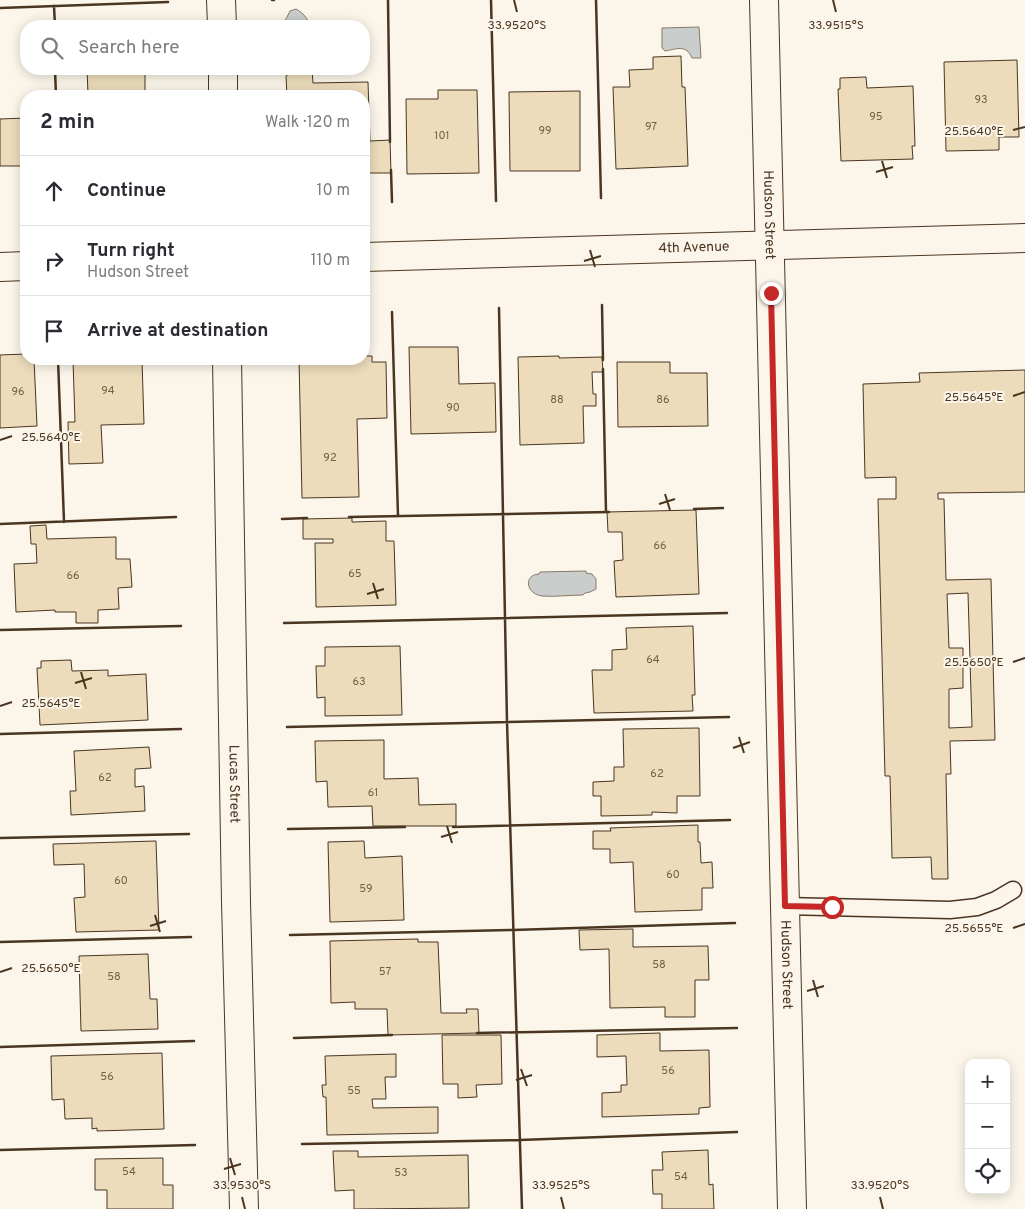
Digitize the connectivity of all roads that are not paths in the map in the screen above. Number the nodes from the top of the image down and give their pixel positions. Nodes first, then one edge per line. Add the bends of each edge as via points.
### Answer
1 (221, 0) edge
2 (764, 0) edge
3 (222, 20) edge
4 (223, 75) edge
5 (224, 90) edge
6 (1025, 238) edge
7 (770, 245) junction
8 (370, 257) edge
9 (20, 266) edge
10 (0, 267) edge
11 (227, 365) edge
12 (1013, 890) dead end
13 (785, 906) junction
14 (244, 1209) edge
15 (792, 1209) edge

1 - 3 street
2 - 7 street, Hudson Street
4 - 5 street
6 - 7 street, 4th Avenue
7 - 8 street, 4th Avenue
7 - 13 street, Hudson Street
9 - 10 street
11 - 14 street, Lucas Street
12 - 13 lane via 977,907 950,910
13 - 15 street, Hudson Street

